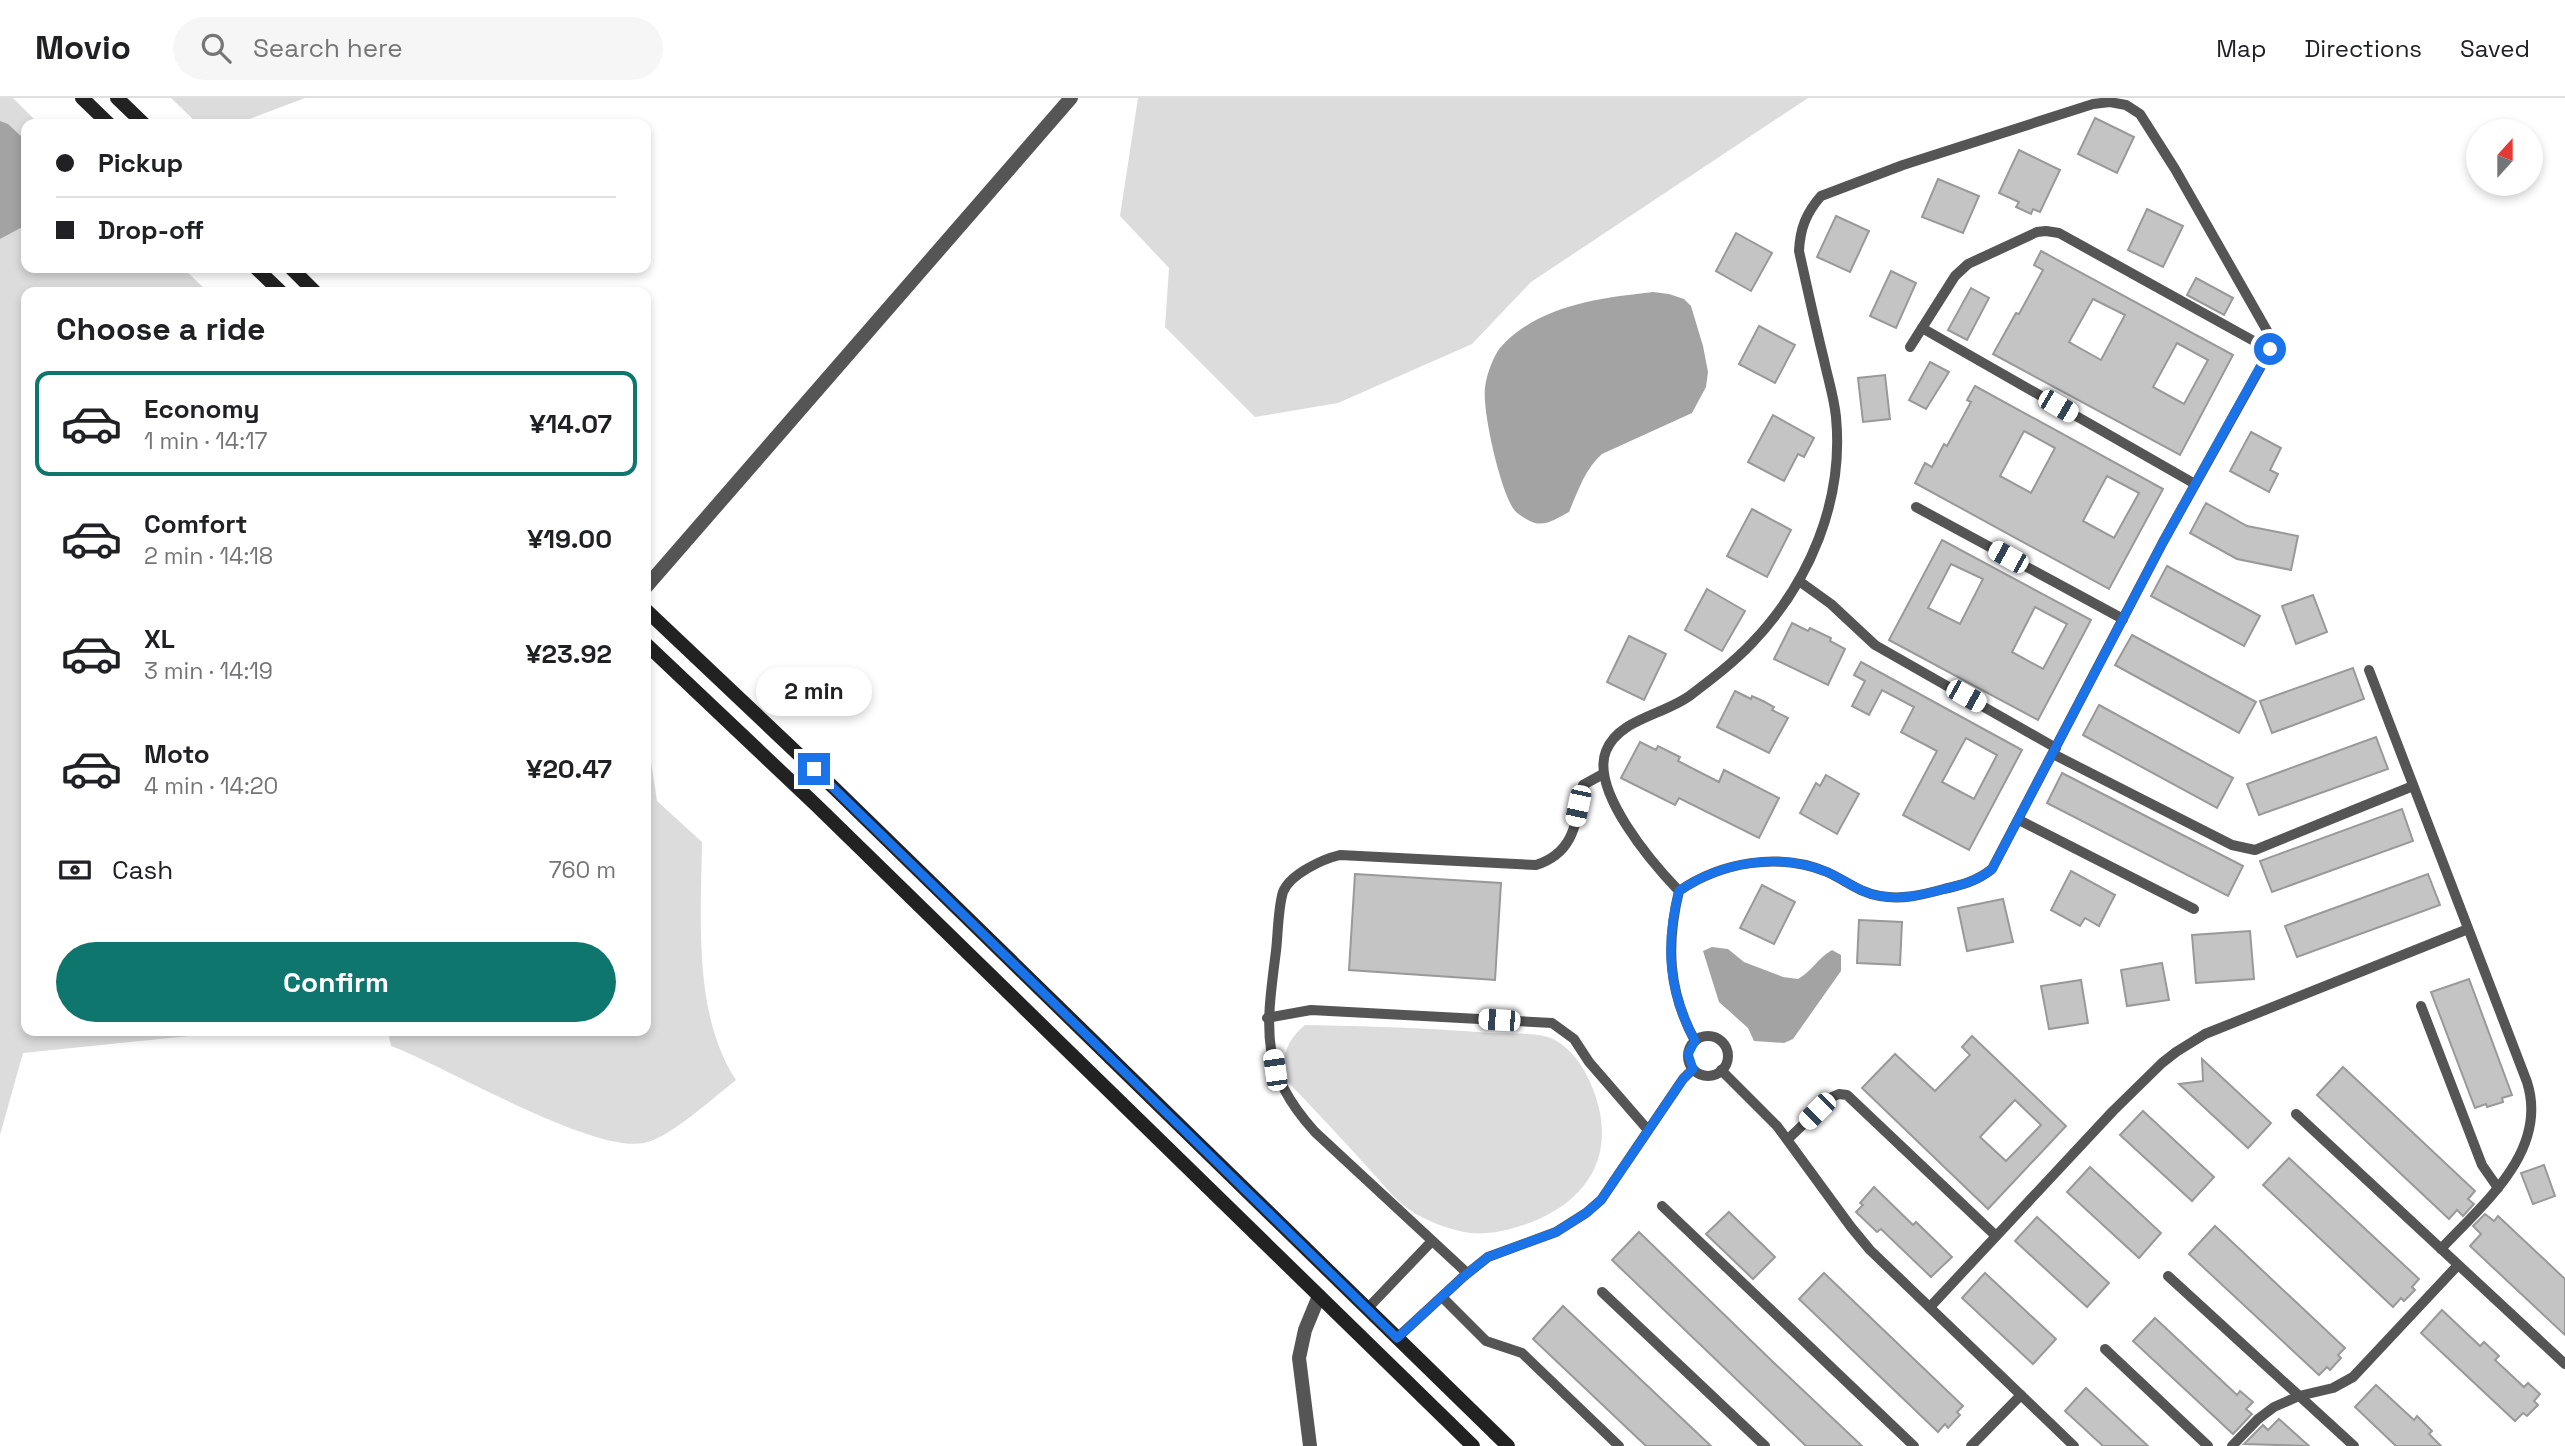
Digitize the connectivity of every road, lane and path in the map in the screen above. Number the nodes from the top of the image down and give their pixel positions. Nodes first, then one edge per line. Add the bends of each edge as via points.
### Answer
1 (82, 98) edge
2 (117, 98) edge
3 (1071, 98) edge
4 (104, 119) edge
5 (139, 119) edge
6 (261, 273) edge
7 (295, 273) edge
8 (276, 287) edge
9 (311, 287) edge
10 (1922, 328) junction
11 (1910, 346) dead end
12 (2270, 349) junction
13 (2195, 484) junction
14 (1916, 507) dead end
15 (651, 581) edge
16 (1799, 581) junction
17 (651, 615) edge
18 (2123, 619) junction
19 (651, 649) edge
20 (2369, 670) dead end
21 (2055, 751) junction
22 (1603, 774) junction
23 (2413, 786) junction
24 (2019, 820) junction
25 (1679, 891) junction
26 (2194, 909) dead end
27 (2468, 929) junction
28 (2421, 1006) dead end
29 (1268, 1018) junction
30 (1695, 1041) junction
31 (1693, 1069) junction
32 (1721, 1070) junction
33 (2296, 1114) dead end
34 (1648, 1130) junction
35 (1788, 1139) junction
36 (2498, 1188) junction
37 (1662, 1206) dead end
38 (1996, 1236) junction
39 (1432, 1241) junction
40 (2441, 1249) junction
41 (2458, 1265) junction
42 (1467, 1273) junction
43 (2168, 1276) dead end
44 (1602, 1292) dead end
45 (1319, 1296) junction
46 (1442, 1297) junction
47 (1930, 1307) junction
48 (1367, 1309) junction
49 (1397, 1338) junction
50 (2105, 1349) dead end
51 (2565, 1364) edge
52 (2021, 1395) junction
53 (2299, 1396) junction
54 (1310, 1446) edge
55 (1474, 1446) edge
56 (1508, 1446) edge
57 (1619, 1446) edge
58 (1765, 1446) edge
59 (1914, 1446) edge
60 (1971, 1446) edge
61 (2074, 1446) edge
62 (2208, 1446) edge
63 (2232, 1446) edge
64 (2354, 1446) edge

1 - 4 main road
2 - 5 main road
3 - 15 street
6 - 8 main road
7 - 9 main road
10 - 11 lane
10 - 12 lane via 1955,276 1968,264 2046,231 2059,233
10 - 13 lane
12 - 13 lane
12 - 16 lane via 2274,343 2175,169 2140,114 2126,105 2092,104 1821,196 1805,219 1799,251 1836,414 1837,466 1826,519
13 - 18 lane
14 - 18 lane
16 - 21 lane via 1875,645
16 - 22 lane via 1772,620 1727,666 1686,699 1623,730 1611,741
17 - 48 main road
18 - 21 lane
19 - 45 main road
20 - 23 lane
21 - 23 lane via 2232,845 2255,850
21 - 24 lane
22 - 25 lane via 1633,836
22 - 29 lane via 1583,785 1574,827 1564,848 1547,862 1340,855 1300,873 1284,890
23 - 27 lane
24 - 25 lane via 1998,861 1982,877 1918,896 1879,896 1827,872 1772,862 1724,868
24 - 26 lane
25 - 30 lane via 1670,966 1678,1004
27 - 36 lane via 2532,1104 2527,1139
27 - 38 lane via 2191,1042 2113,1111
28 - 36 lane via 2482,1166
29 - 34 lane via 1311,1010 1552,1023 1574,1040
29 - 39 lane via 1275,1070 1295,1109
30 - 31 lane via 1688,1054
30 - 32 lane via 1710,1036 1724,1045 1727,1058
31 - 32 lane via 1707,1075
31 - 34 lane
32 - 35 lane
33 - 40 lane
34 - 42 lane via 1601,1200 1586,1213 1556,1232 1488,1257
35 - 38 lane via 1832,1097 1847,1095
35 - 47 lane via 1870,1250
36 - 40 lane
37 - 59 lane
38 - 47 lane
39 - 42 lane
39 - 48 lane
40 - 41 lane
41 - 51 lane
41 - 53 lane via 2353,1377 2333,1388
42 - 46 lane
43 - 53 lane
44 - 58 lane
45 - 54 street via 1299,1358
45 - 55 main road
46 - 49 lane
46 - 57 lane via 1486,1341 1522,1353
47 - 52 lane
48 - 49 main road
49 - 56 main road
50 - 62 lane
52 - 60 lane
52 - 61 lane
53 - 63 lane via 2266,1412
53 - 64 lane

